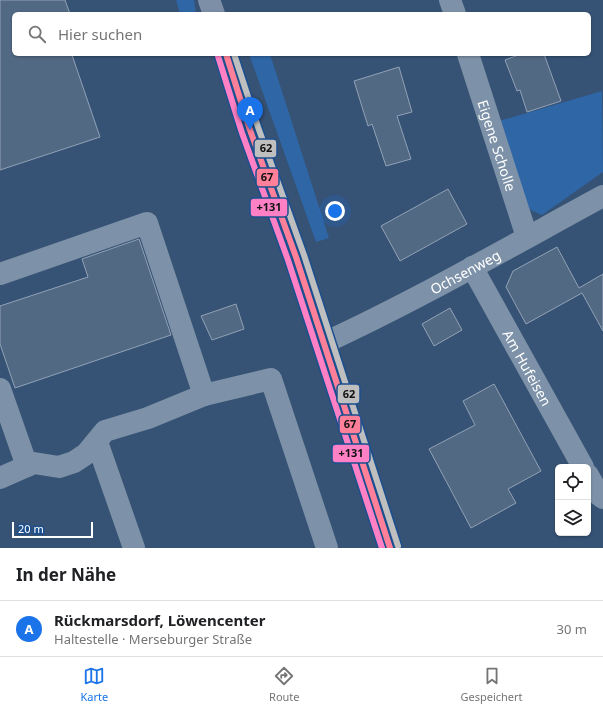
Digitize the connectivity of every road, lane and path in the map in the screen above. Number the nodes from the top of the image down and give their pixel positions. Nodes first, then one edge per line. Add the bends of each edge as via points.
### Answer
1 (210, 0) edge
2 (450, 0) edge
3 (213, 12) edge
4 (454, 12) edge
5 (227, 56) edge
6 (469, 56) edge
7 (603, 196) edge
8 (527, 237) junction
9 (472, 267) junction
10 (0, 274) edge
11 (324, 343) junction
12 (0, 389) edge
13 (204, 395) junction
14 (97, 442) junction
15 (581, 464) edge
16 (27, 466) junction
17 (0, 478) edge
18 (591, 481) edge
19 (603, 498) edge
20 (134, 548) edge
21 (327, 548) edge
22 (390, 548) edge

1 - 3 main road
2 - 4 street
5 - 11 main road
6 - 8 street, Eigene Scholle
7 - 8 street, Ochsenweg
8 - 9 street, Ochsenweg
9 - 11 street, Ochsenweg
9 - 15 street, Am Hufeisen
10 - 13 street via 147,223
11 - 22 main road
12 - 16 street
13 - 14 street via 148,418 106,431
13 - 21 street via 271,379
14 - 16 street via 74,462 59,467 34,463
14 - 20 street
16 - 17 street
18 - 19 street

